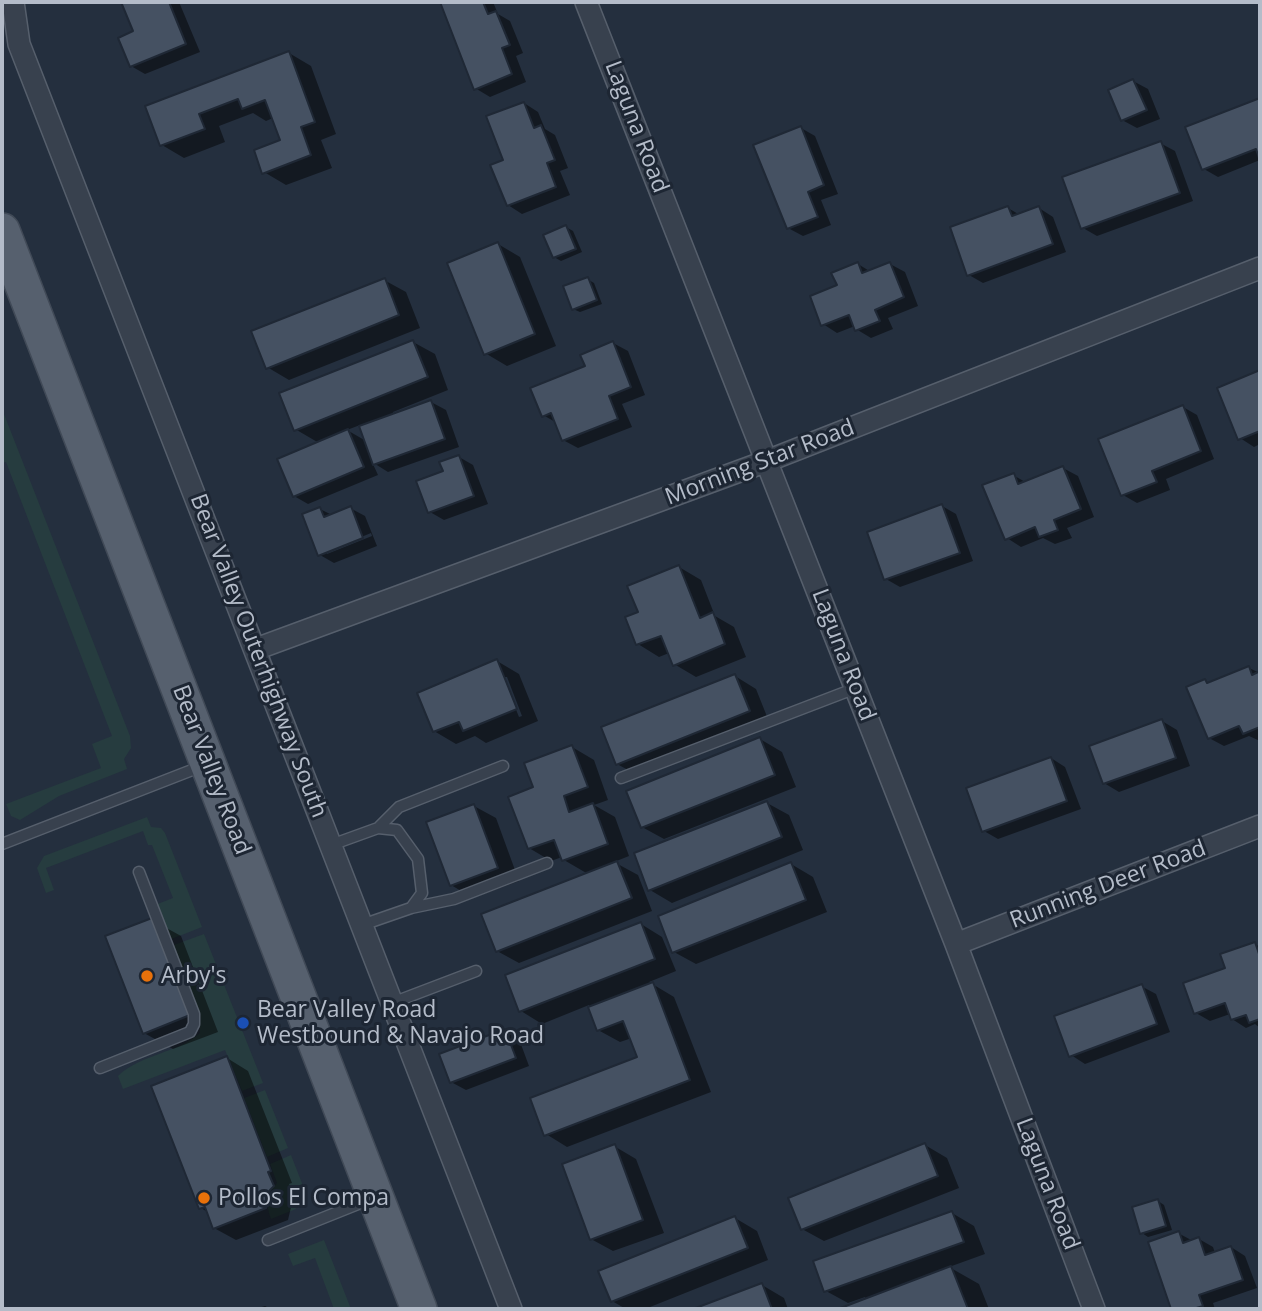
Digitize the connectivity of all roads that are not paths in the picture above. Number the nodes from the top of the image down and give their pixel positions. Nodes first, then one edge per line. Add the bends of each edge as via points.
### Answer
1 (13, 2) edge
2 (586, 2) edge
3 (2, 230) edge
4 (1260, 268) edge
5 (767, 461) junction
6 (256, 649) junction
7 (856, 688) junction
8 (208, 764) junction
9 (503, 766) dead end
10 (621, 778) dead end
11 (1260, 825) edge
12 (378, 828) junction
13 (2, 844) edge
14 (331, 845) junction
15 (547, 863) dead end
16 (139, 872) dead end
17 (411, 908) junction
18 (362, 925) junction
19 (956, 944) junction
20 (476, 971) dead end
21 (392, 1003) junction
22 (100, 1068) dead end
23 (376, 1197) junction
24 (268, 1240) dead end
25 (419, 1309) edge
26 (511, 1309) edge
27 (1094, 1309) edge

1 - 6 street, Bear Valley Outerhighway South via 19,44
2 - 5 street, Laguna Road
3 - 8 main road, Bear Valley Road
4 - 5 street, Morning Star Road
5 - 6 street, Morning Star Road
5 - 7 street, Laguna Road
6 - 14 street, Bear Valley Outerhighway South
7 - 10 lane
7 - 19 street, Laguna Road
8 - 13 lane
8 - 23 main road, Bear Valley Road
9 - 12 lane via 399,807
11 - 19 street, Running Deer Road
12 - 14 lane
12 - 17 lane via 397,830 418,859 422,893
14 - 18 street, Bear Valley Outerhighway South
15 - 17 lane via 454,899
16 - 22 lane via 194,1024 190,1032
17 - 18 lane
18 - 21 street, Bear Valley Outerhighway South
19 - 27 street, Laguna Road
20 - 21 lane
21 - 26 street, Bear Valley Outerhighway South
23 - 24 lane
23 - 25 main road, Bear Valley Road

